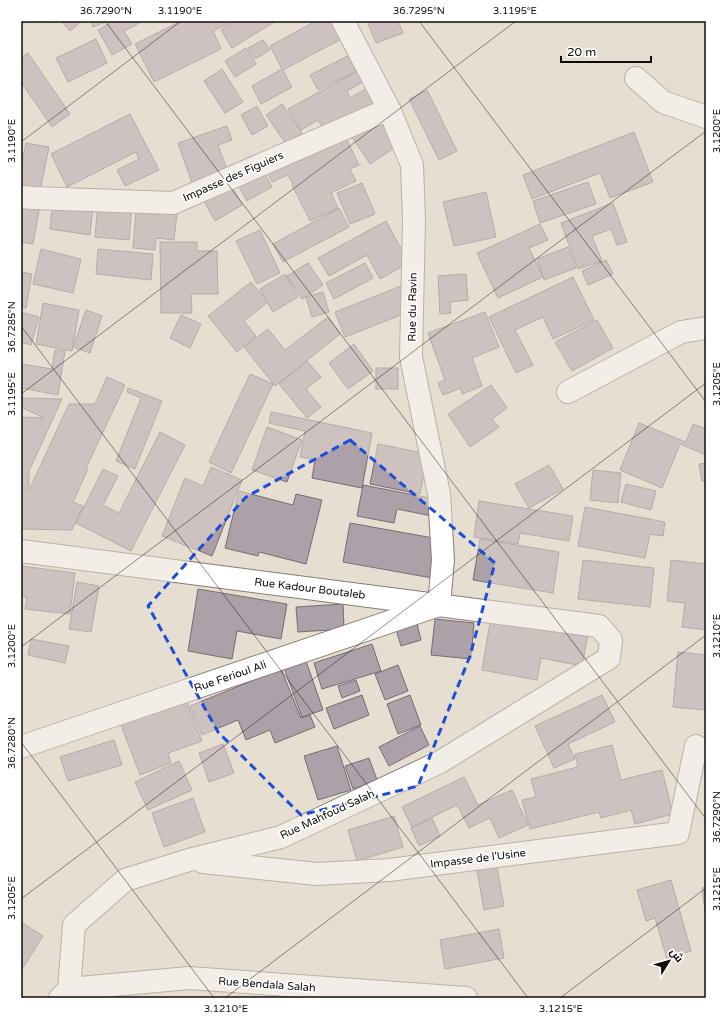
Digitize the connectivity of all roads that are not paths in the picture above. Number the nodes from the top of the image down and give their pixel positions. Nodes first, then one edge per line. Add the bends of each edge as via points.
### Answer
1 (343, 21) edge
2 (636, 78) dead end
3 (389, 109) junction
4 (706, 117) edge
5 (21, 196) edge
6 (706, 328) edge
7 (568, 392) dead end
8 (21, 551) edge
9 (439, 605) junction
10 (599, 626) joint
11 (696, 746) dead end
12 (21, 747) edge
13 (189, 860) junction
14 (72, 995) edge
15 (466, 998) edge

1 - 3 street, Rue du Ravin
2 - 4 street via 664,102
3 - 5 street, Impasse des Figuiers via 173,203
3 - 9 street, Rue du Ravin via 412,165 414,219 411,357 440,494 443,560
6 - 7 street via 681,332
8 - 9 street, Rue Kadour Boutaleb
9 - 10 street, Rue Kadour Boutaleb
9 - 12 street, Rue Ferioul Ali
10 - 13 street, Rue Mahfoud Salah via 610,640 608,658 440,762 281,836
11 - 13 street, Impasse de l'Usine via 678,833 389,870 317,874
13 - 14 street, Rue Mahfoud Salah via 125,880 74,925
14 - 15 street, Rue Bendala Salah via 189,978

